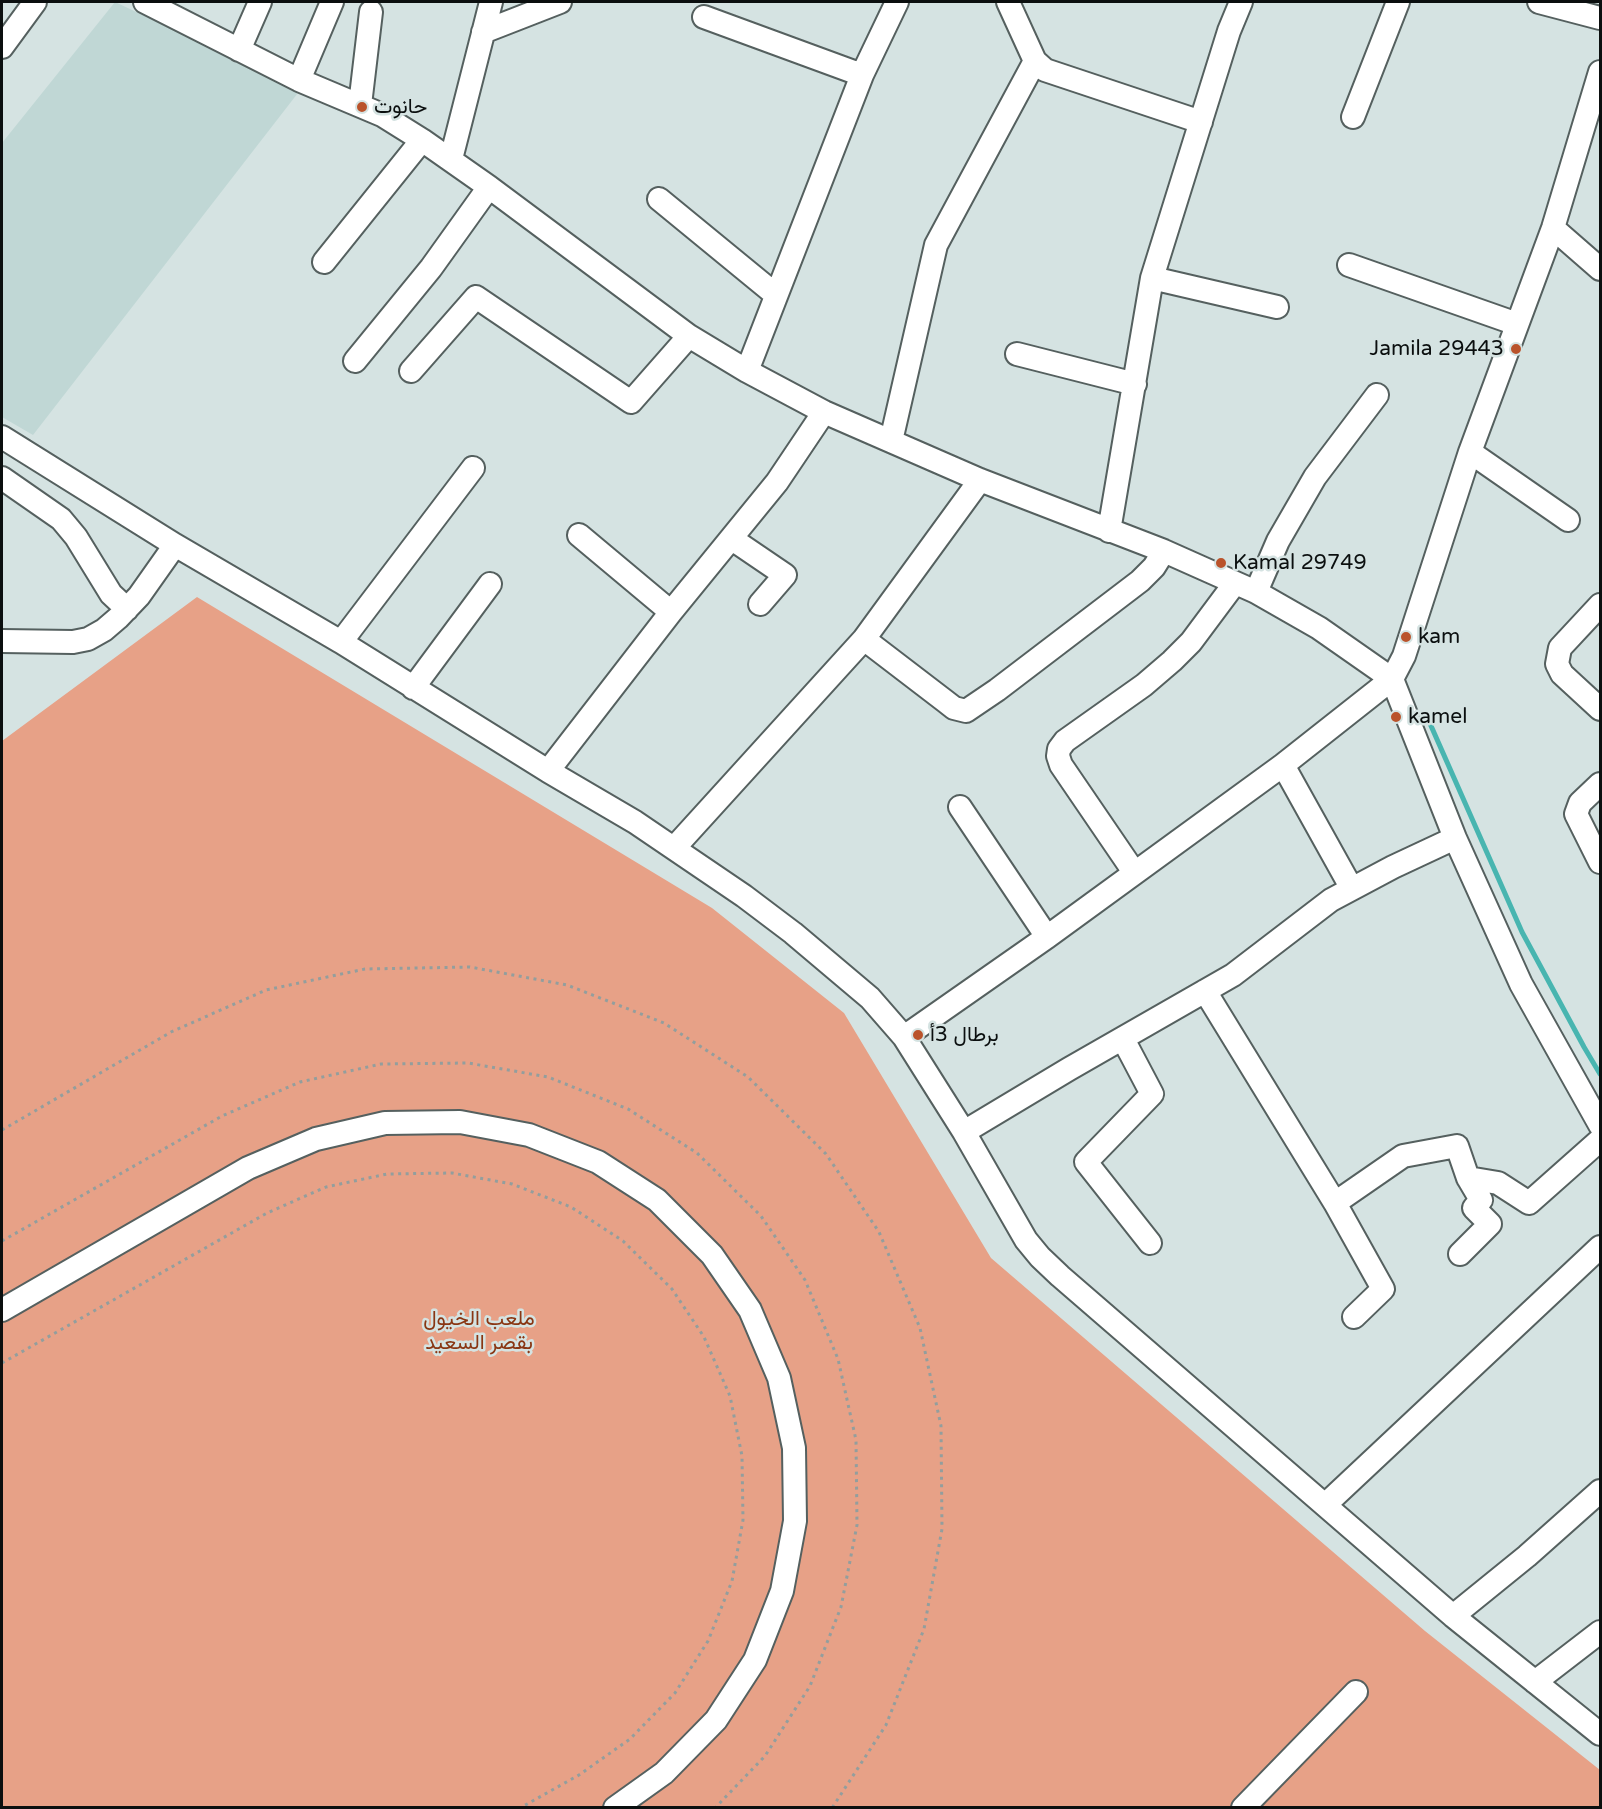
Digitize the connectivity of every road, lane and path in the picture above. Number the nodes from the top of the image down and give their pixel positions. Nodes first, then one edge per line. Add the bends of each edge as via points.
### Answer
1 (35, 2) edge
2 (145, 2) edge
3 (260, 2) edge
4 (332, 2) edge
5 (491, 2) edge
6 (560, 2) edge
7 (897, 2) edge
8 (1008, 2) edge
9 (1241, 2) edge
10 (1398, 2) edge
11 (1539, 2) edge
12 (181, 10) edge
13 (371, 12) dead end
14 (704, 17) dead end
15 (1600, 18) edge
16 (483, 32) junction
17 (2, 47) edge
18 (239, 50) junction
19 (1035, 61) junction
20 (1600, 72) edge
21 (862, 75) junction
22 (299, 80) junction
23 (360, 105) junction
24 (1353, 117) dead end
25 (1201, 122) junction
26 (422, 140) junction
27 (451, 159) junction
28 (489, 187) junction
29 (659, 199) dead end
30 (1553, 228) junction
31 (324, 262) dead end
32 (1350, 265) dead end
33 (1600, 269) edge
34 (1152, 278) junction
35 (776, 296) junction
36 (1276, 308) dead end
37 (1517, 324) junction
38 (689, 336) junction
39 (1017, 354) dead end
40 (354, 361) dead end
41 (411, 371) dead end
42 (747, 371) junction
43 (1135, 384) junction
44 (1377, 395) dead end
45 (824, 412) junction
46 (2, 437) edge
47 (891, 441) junction
48 (1470, 452) junction
49 (473, 468) dead end
50 (2, 478) edge
51 (980, 480) junction
52 (1568, 520) dead end
53 (1109, 531) junction
54 (579, 535) dead end
55 (732, 539) junction
56 (175, 545) junction
57 (1164, 551) junction
58 (489, 584) dead end
59 (1245, 588) junction
60 (760, 604) dead end
61 (1600, 605) edge
62 (126, 609) junction
63 (671, 612) junction
64 (864, 639) junction
65 (2, 641) edge
66 (341, 642) junction
67 (1392, 679) junction
68 (413, 688) junction
69 (1600, 709) edge
70 (1283, 765) junction
71 (548, 771) junction
72 (1600, 784) edge
73 (960, 807) dead end
74 (1455, 838) junction
75 (675, 848) junction
76 (1600, 862) edge
77 (1134, 872) junction
78 (1352, 889) junction
79 (1047, 937) junction
80 (1205, 991) junction
81 (171, 1032) dead end
82 (903, 1037) junction
83 (1123, 1039) junction
84 (1600, 1125) edge
85 (2, 1130) edge
86 (964, 1132) junction
87 (1600, 1140) edge
88 (1468, 1178) junction
89 (1335, 1203) junction
90 (2, 1241) edge
91 (1150, 1243) dead end
92 (1600, 1247) edge
93 (1460, 1254) dead end
94 (2, 1310) edge
95 (1354, 1317) dead end
96 (2, 1363) edge
97 (1600, 1491) edge
98 (1325, 1505) junction
99 (1453, 1616) junction
100 (1600, 1632) edge
101 (1536, 1682) junction
102 (1356, 1692) dead end
103 (1600, 1734) edge
104 (520, 1808) edge
105 (615, 1808) edge
106 (715, 1808) edge
107 (1243, 1808) edge

1 - 17 street
2 - 12 street
3 - 18 street
4 - 22 street
5 - 16 street
6 - 16 street
7 - 21 street
8 - 19 street
9 - 25 street
10 - 24 street
11 - 15 street
12 - 18 street
13 - 23 street
14 - 21 street
16 - 27 street
18 - 22 street
19 - 25 street via 1045,70
19 - 47 street via 936,245
20 - 30 street
21 - 35 street
22 - 23 street
23 - 26 street
25 - 34 street
26 - 27 street
26 - 31 street
27 - 28 street
28 - 38 street
28 - 40 street via 431,268
29 - 35 street
30 - 33 street
30 - 37 street
32 - 37 street
34 - 36 street
34 - 43 street
35 - 42 street
37 - 48 street
38 - 41 street via 631,402 476,297
38 - 42 street
39 - 43 street
42 - 45 street
43 - 53 street
44 - 59 street via 1315,477
45 - 47 street
45 - 55 street via 777,482
46 - 56 street
47 - 51 street
48 - 52 street
48 - 67 street via 1404,656
49 - 66 street
50 - 62 street via 61,519 111,594
51 - 53 street
51 - 64 street
53 - 57 street
54 - 63 street
55 - 60 street via 785,575
55 - 63 street
56 - 62 street
56 - 66 street
57 - 59 street
57 - 64 street via 1140,581 966,711 954,708
58 - 68 street
59 - 67 street via 1319,628
59 - 77 street via 1144,686 1059,748 1061,765
61 - 69 street via 1560,648 1557,664 1562,674
62 - 65 street via 104,630 73,642
63 - 71 street
64 - 75 street
66 - 68 street
67 - 70 street
67 - 74 street
68 - 71 street
70 - 77 street
70 - 78 street
71 - 75 street
72 - 76 street via 1580,803 1576,814
73 - 79 street
74 - 78 street
74 - 84 street via 1521,984
75 - 82 street via 752,902 850,980
77 - 79 street
78 - 80 street
79 - 82 street
80 - 83 street
80 - 89 street
81 - 85 path
82 - 86 street
83 - 86 street
83 - 91 street via 1152,1094 1086,1162
86 - 98 street via 1026,1240 1040,1257
87 - 88 street via 1529,1203 1498,1183
88 - 89 street via 1457,1146 1403,1156
88 - 93 street via 1481,1200 1474,1208 1490,1224
89 - 95 street via 1383,1289
90 - 106 path via 222,1116 300,1082 381,1064 468,1063 548,1077 628,1109 697,1153 761,1216 805,1281 838,1359 855,1440 857,1525 841,1607 810,1686 765,1756
92 - 98 street
94 - 105 street via 248,1168 316,1138 385,1123 460,1122 529,1135 598,1162 657,1200 712,1255 750,1310 780,1378 794,1448 795,1521 782,1591 755,1660 716,1720 664,1773
96 - 104 path via 267,1213 326,1187 387,1174 452,1173 512,1184 572,1208 623,1241 672,1288 704,1337 730,1396 742,1456 743,1520 732,1581 708,1641 675,1693 630,1739 579,1775
97 - 99 street
98 - 99 street
99 - 101 street
100 - 101 street
101 - 103 street
102 - 107 street

